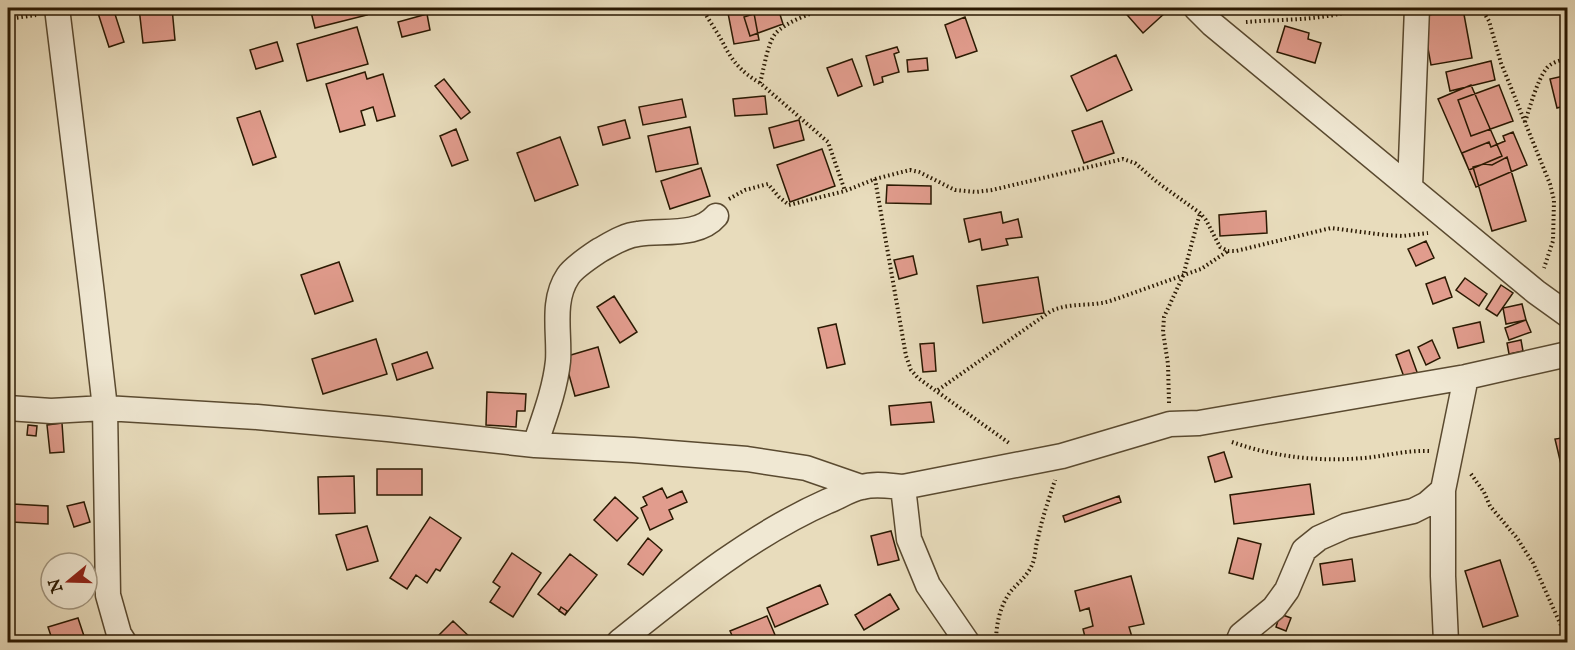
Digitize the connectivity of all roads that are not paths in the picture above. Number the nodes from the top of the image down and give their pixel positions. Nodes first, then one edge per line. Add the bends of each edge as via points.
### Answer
1 (57, 8) edge
2 (1418, 8) edge
3 (1204, 16) edge
4 (1410, 187) junction
5 (716, 216) road end
6 (1568, 315) edge
7 (1568, 354) edge
8 (1466, 377) junction
9 (8, 408) edge
10 (105, 408) junction
11 (535, 446) junction
12 (861, 487) junction
13 (903, 487) junction
14 (1443, 490) junction
15 (124, 642) edge
16 (619, 642) edge
17 (967, 642) edge
18 (1238, 642) edge
19 (1446, 642) edge

1 - 10 street
2 - 4 street
3 - 4 street
4 - 6 street
5 - 11 street via 697,228 635,234 612,243 568,275 557,308 555,377
7 - 8 street
8 - 13 street via 1199,423 1170,424 1062,456
8 - 14 street
9 - 10 street
10 - 11 street via 258,417
10 - 15 street via 108,595
11 - 12 street via 747,459 806,468
12 - 13 street
12 - 16 street via 759,537
13 - 17 street via 909,539 928,585
14 - 18 street via 1413,511 1347,526 1319,538 1304,550 1287,590 1274,608 1241,635
14 - 19 street

